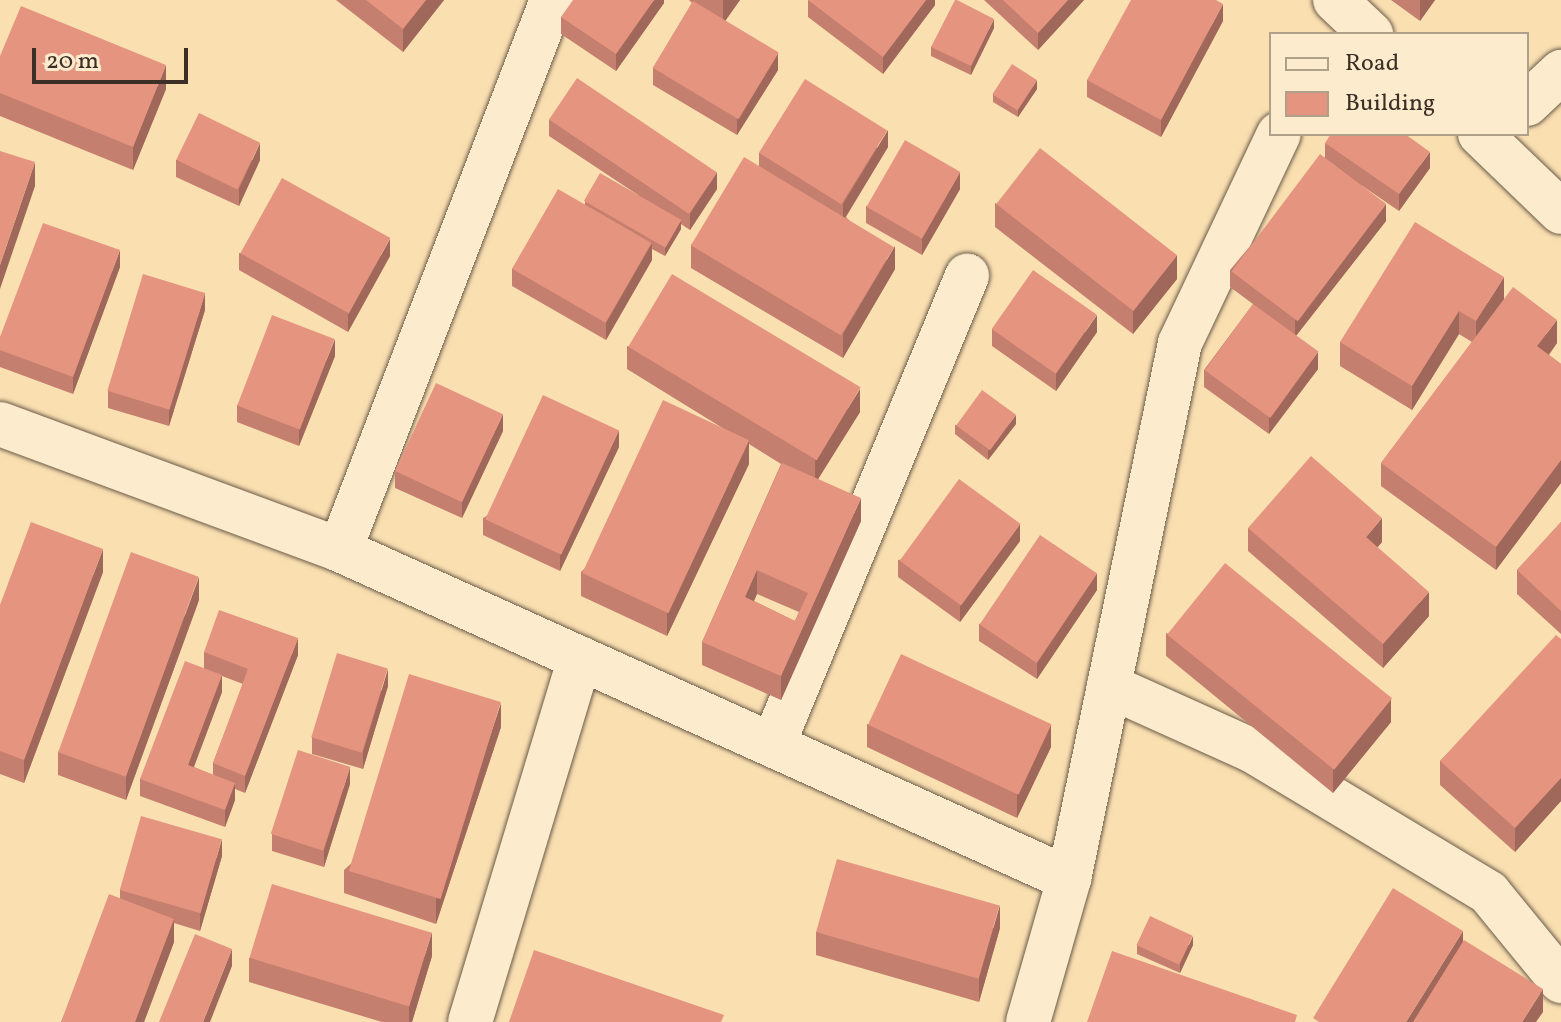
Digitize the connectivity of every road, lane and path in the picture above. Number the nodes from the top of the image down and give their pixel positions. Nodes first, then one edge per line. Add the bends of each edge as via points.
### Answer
1 (552, 0) edge
2 (1561, 72) edge
3 (1529, 102) edge
4 (1278, 136) edge
5 (1488, 137) edge
6 (1561, 212) edge
7 (967, 276) dead end
8 (0, 424) edge
9 (340, 550) junction
10 (580, 658) junction
11 (1109, 686) junction
12 (773, 745) junction
13 (1069, 879) junction
14 (1561, 981) edge
15 (470, 1022) edge
16 (1028, 1022) edge

1 - 9 street
2 - 3 street
4 - 11 street via 1180,343
5 - 6 street
7 - 12 street
8 - 9 street
9 - 10 street
10 - 12 street
10 - 15 street
11 - 13 street
11 - 14 street via 1253,751 1489,893
12 - 13 street
13 - 16 street

